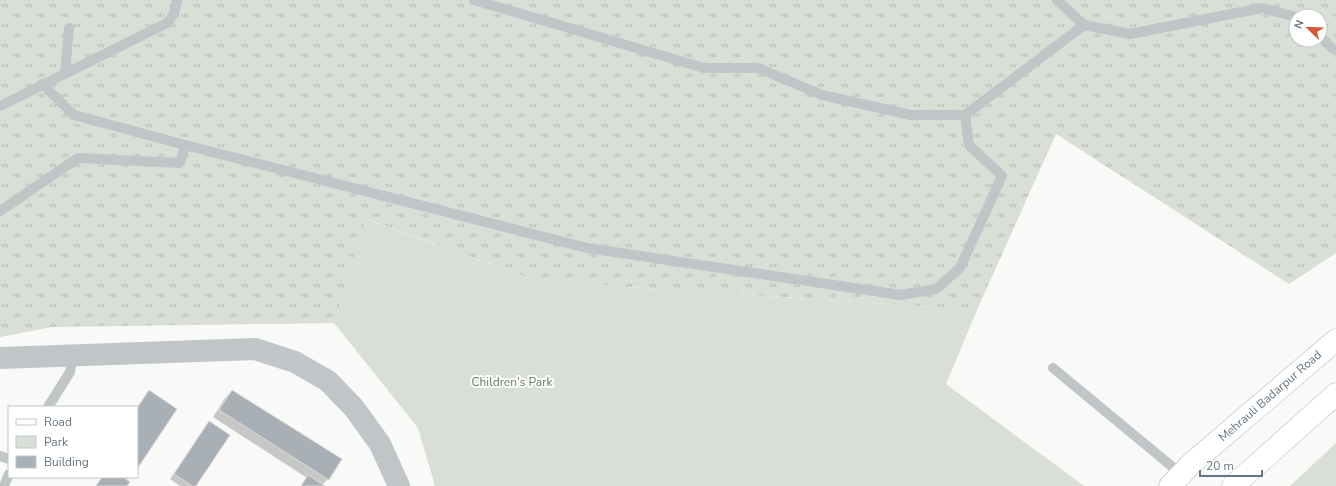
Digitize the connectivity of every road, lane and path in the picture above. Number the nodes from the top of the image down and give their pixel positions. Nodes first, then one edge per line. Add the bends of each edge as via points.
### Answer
1 (176, 0) edge
2 (474, 0) edge
3 (1057, 0) edge
4 (1288, 16) edge
5 (1084, 25) junction
6 (69, 28) dead end
7 (1328, 43) edge
8 (1336, 49) edge
9 (65, 72) junction
10 (42, 84) junction
11 (0, 106) edge
12 (965, 115) junction
13 (185, 145) junction
14 (0, 211) edge
15 (1336, 340) edge
16 (73, 356) junction
17 (0, 358) edge
18 (1053, 368) dead end
19 (1336, 394) edge
20 (49, 406) edge
21 (8, 476) edge
22 (1176, 480) edge
23 (4, 486) edge
24 (399, 486) edge
25 (1233, 486) edge

1 - 9 lane via 174,14 167,23
2 - 12 lane via 704,68 758,68 822,95 911,115
3 - 5 lane
4 - 5 lane via 1262,8 1130,34
5 - 12 lane
6 - 9 lane
7 - 8 lane
9 - 10 lane
10 - 11 lane
10 - 13 lane via 74,115
12 - 13 lane via 969,145 1002,176 960,268 936,289 901,295 587,248
13 - 14 lane via 180,163 78,158
15 - 22 main road, Mehrauli Badarpur Road
16 - 17 street
16 - 20 lane via 70,372
16 - 24 street via 255,349 295,362 328,381 354,408 380,444
18 - 22 lane
19 - 25 main road
21 - 23 lane

